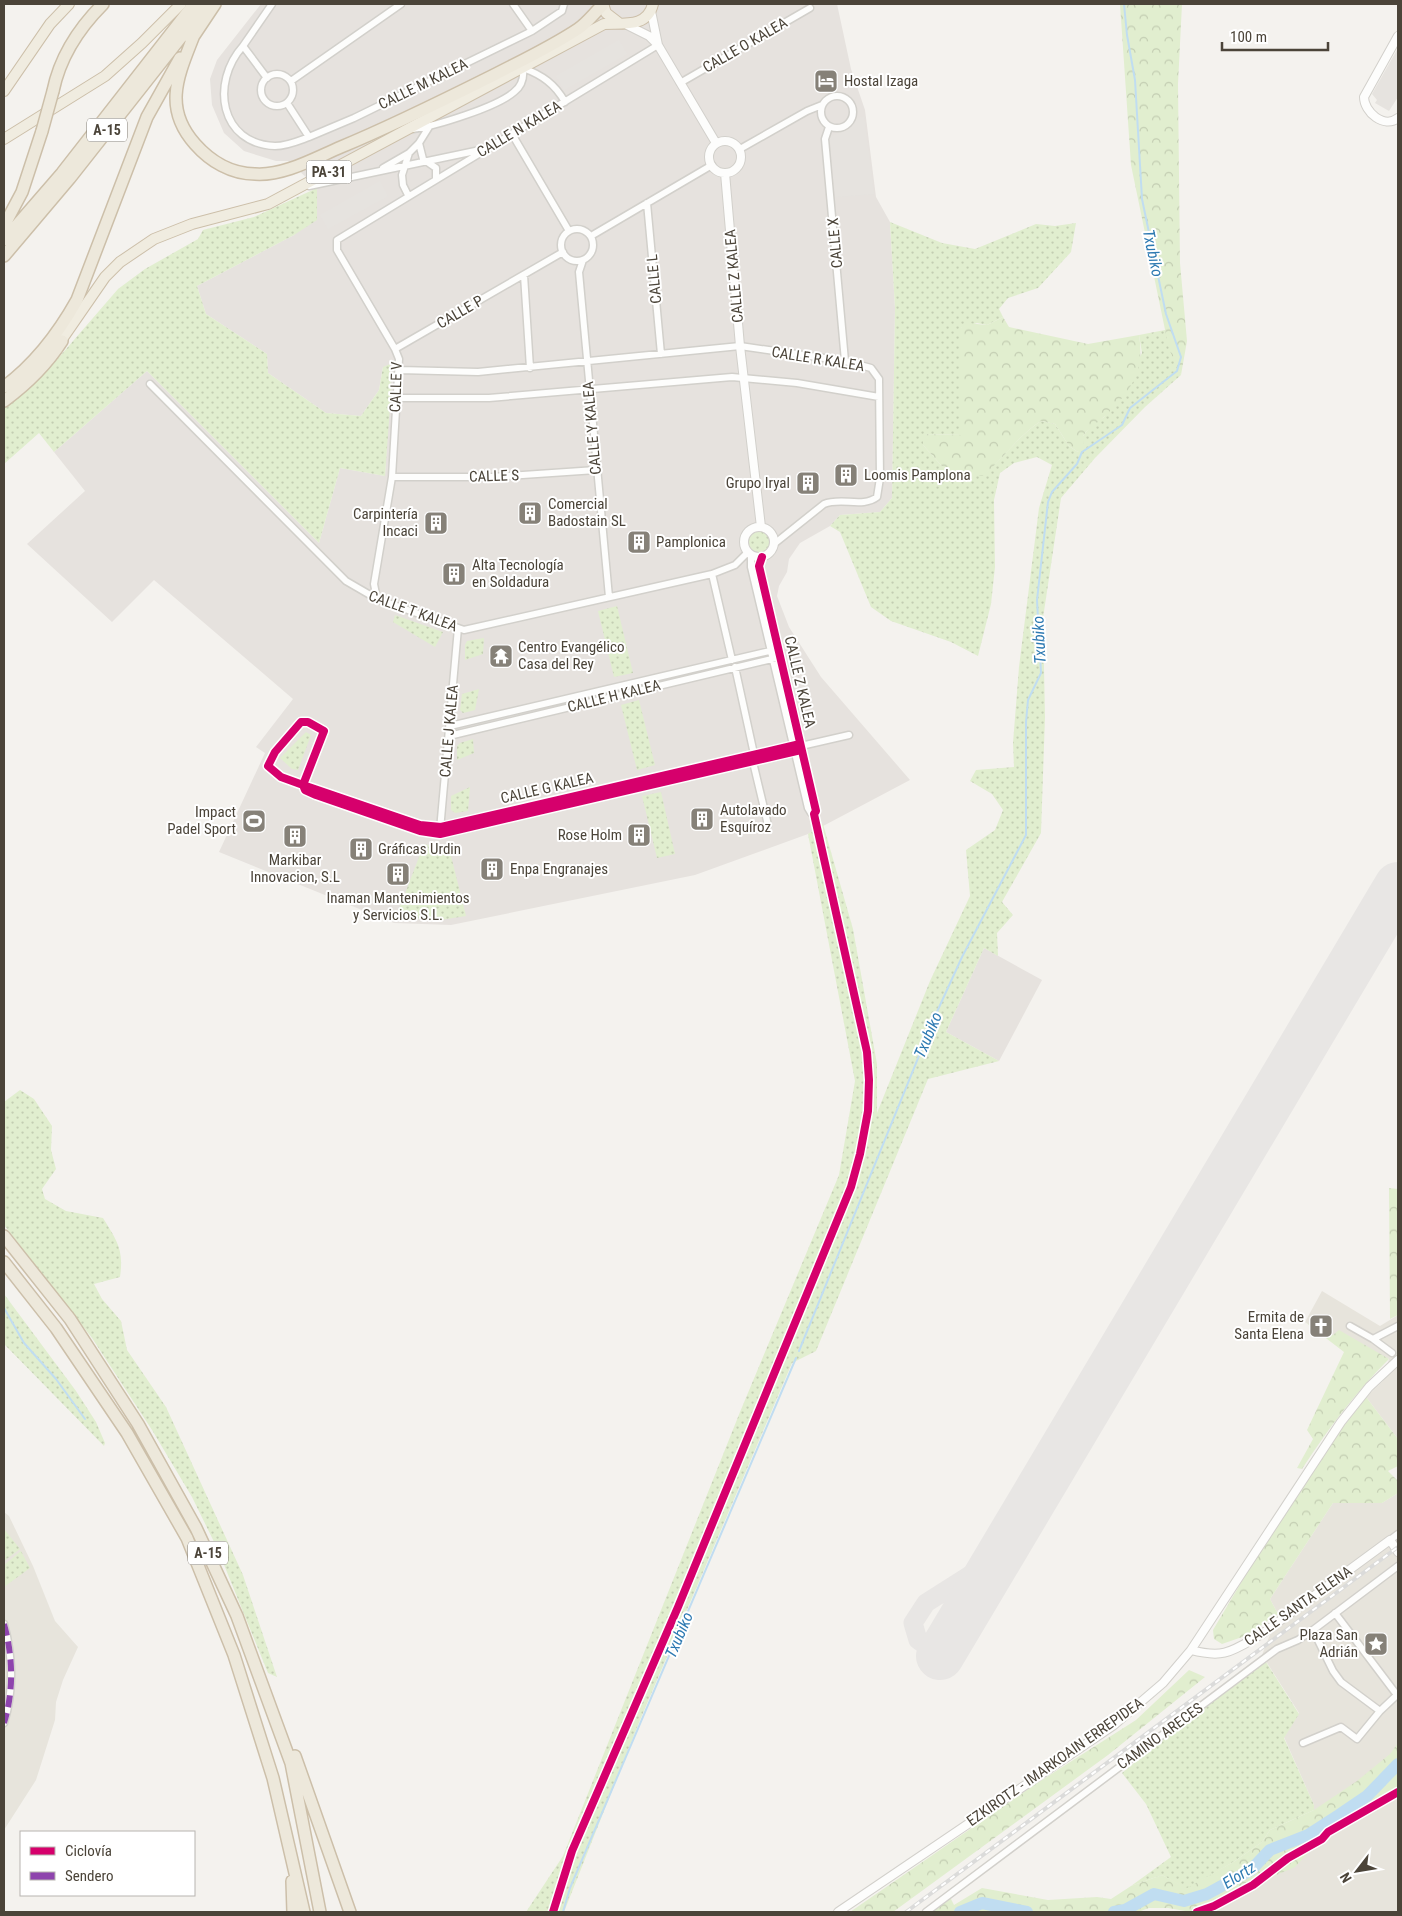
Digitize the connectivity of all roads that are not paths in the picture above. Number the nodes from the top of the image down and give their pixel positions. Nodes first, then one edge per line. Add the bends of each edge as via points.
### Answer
1 (70, 4) edge
2 (103, 4) edge
3 (181, 4) edge
4 (194, 4) edge
5 (208, 4) edge
6 (215, 4) edge
7 (272, 4) edge
8 (401, 4) edge
9 (513, 4) edge
10 (564, 4) edge
11 (603, 4) edge
12 (653, 6) edge
13 (810, 8) dead end
14 (623, 24) junction
15 (532, 31) junction
16 (194, 35) junction
17 (1398, 36) edge
18 (658, 45) junction
19 (243, 46) junction
20 (523, 68) junction
21 (267, 78) junction
22 (291, 81) junction
23 (680, 83) junction
24 (4, 91) edge
25 (565, 102) junction
26 (287, 103) junction
27 (822, 105) junction
28 (1398, 118) edge
29 (829, 126) junction
30 (429, 127) junction
31 (410, 129) junction
32 (512, 134) junction
33 (309, 137) junction
34 (4, 139) edge
35 (716, 143) junction
36 (419, 144) junction
37 (486, 148) junction
38 (740, 149) junction
39 (409, 153) junction
40 (428, 162) junction
41 (712, 165) junction
42 (405, 166) junction
43 (378, 171) junction
44 (725, 173) junction
45 (436, 178) junction
46 (300, 188) junction
47 (408, 195) junction
48 (647, 203) junction
49 (378, 213) joint
50 (4, 226) edge
51 (569, 231) junction
52 (591, 236) junction
53 (4, 240) edge
54 (563, 252) junction
55 (4, 256) edge
56 (583, 260) junction
57 (524, 275) junction
58 (62, 341) junction
59 (740, 346) junction
60 (395, 348) junction
61 (660, 354) junction
62 (586, 361) junction
63 (845, 361) junction
64 (530, 368) junction
65 (399, 370) junction
66 (744, 378) junction
67 (150, 384) dead end
68 (4, 387) edge
69 (589, 390) junction
70 (4, 395) edge
71 (397, 398) junction
72 (879, 398) junction
73 (4, 401) edge
74 (596, 470) junction
75 (392, 477) junction
76 (761, 527) junction
77 (774, 544) junction
78 (750, 553) junction
79 (762, 557) junction
80 (712, 574) junction
81 (609, 598) junction
82 (377, 599) junction
83 (458, 628) junction
84 (774, 650) junction
85 (776, 657) junction
86 (732, 660) junction
87 (735, 667) junction
88 (450, 726) junction
89 (849, 735) dead end
90 (449, 736) junction
91 (798, 747) junction
92 (754, 758) junction
93 (303, 785) junction
94 (768, 825) dead end
95 (440, 831) junction
96 (4, 1236) edge
97 (4, 1262) edge
98 (1350, 1326) dead end
99 (1398, 1326) edge
100 (1373, 1339) junction
101 (1392, 1353) dead end
102 (1398, 1360) edge
103 (1398, 1534) edge
104 (1390, 1540) junction
105 (1398, 1552) edge
106 (1398, 1566) edge
107 (1335, 1613) junction
108 (237, 1616) junction
109 (4, 1624) edge
110 (1313, 1630) junction
111 (1191, 1650) junction
112 (1398, 1694) edge
113 (1380, 1711) junction
114 (4, 1723) edge
115 (1303, 1743) dead end
116 (292, 1857) junction
117 (293, 1912) edge
118 (304, 1912) edge
119 (320, 1912) edge
120 (350, 1912) edge
121 (553, 1912) edge
122 (838, 1912) edge
123 (926, 1912) edge

1 - 24 highway via 50,24
2 - 50 highway, bridge via 84,22 57,69 42,131 22,192
3 - 34 highway via 105,76
4 - 53 highway, A-15 via 62,173
5 - 55 highway, A-15
6 - 16 highway
7 - 19 street
8 - 22 street
9 - 15 street
10 - 15 street, CALLE M KALEA via 562,11
11 - 14 highway via 606,13
11 - 16 highway via 580,28 404,121 286,169 255,174 224,167 211,160 192,140 180,119 176,83
12 - 14 highway, PA-31 via 636,24
12 - 18 street
13 - 23 street, CALLE O KALEA
14 - 18 street via 649,36
14 - 20 highway, PA-31 via 604,24
15 - 33 street, CALLE M KALEA
16 - 68 highway via 147,117 88,276 69,315 32,363
17 - 28 street via 1364,97 1368,112 1383,121
18 - 23 street
18 - 25 street, CALLE N KALEA
19 - 21 street
19 - 33 street, CALLE M KALEA via 232,57 223,85 222,98 233,125 260,142 275,146
20 - 25 street via 542,76
20 - 30 street via 524,77 514,93
20 - 31 highway, PA-31
21 - 22 street via 277,74
21 - 26 street via 262,87 266,102 276,106
22 - 26 street via 293,96
23 - 35 street
25 - 32 street, CALLE N KALEA
26 - 33 street
27 - 29 street via 822,117
27 - 29 street via 830,98 840,97 846,99 852,108 852,118 845,126
27 - 38 street
29 - 63 street, CALLE X via 826,139
30 - 31 street
30 - 36 street
31 - 46 highway, PA-31
32 - 37 street, CALLE N KALEA
32 - 51 street
35 - 38 street via 732,142
35 - 41 street via 709,154
36 - 39 street
36 - 40 street via 421,156
37 - 40 street
37 - 45 street, CALLE N KALEA
38 - 44 street via 741,162 737,168
39 - 42 street
39 - 43 street
40 - 42 street
40 - 45 street via 436,168
41 - 44 street via 718,172
41 - 48 street
42 - 43 street
42 - 47 street via 402,179
43 - 46 street
44 - 59 street, CALLE Z KALEA
45 - 47 street, CALLE N KALEA
46 - 58 highway, PA-31 via 268,204 174,230 136,250 105,277
47 - 49 street, CALLE N KALEA
48 - 52 street
48 - 61 street, CALLE L
49 - 60 street, CALLE V via 337,240 338,250
51 - 52 street via 581,230
51 - 54 street via 562,240
52 - 56 street via 591,252
54 - 56 street via 574,260
54 - 57 street, CALLE P
56 - 62 street, CALLE Y KALEA via 579,272
57 - 60 street, CALLE P
57 - 64 street
58 - 70 highway, PA-31
58 - 73 highway via 35,376
59 - 61 street, CALLE R KALEA
59 - 63 street, CALLE R KALEA
59 - 66 street, CALLE Z KALEA
60 - 65 street, CALLE V
61 - 62 street, CALLE R KALEA
62 - 64 street, CALLE R KALEA
62 - 69 street, CALLE Y KALEA
63 - 72 street, CALLE R KALEA via 871,368 877,373
64 - 65 street, CALLE R KALEA via 478,372
65 - 71 street, CALLE V
66 - 69 street, CALLE R KALEA
66 - 72 street, CALLE R KALEA via 797,383
66 - 76 street, CALLE Z KALEA
67 - 82 street, CALLE T KALEA via 346,581
69 - 71 street, CALLE R KALEA via 489,398
69 - 74 street, CALLE Y KALEA
71 - 75 street, CALLE V
72 - 77 street via 880,478 877,496 865,502 824,504
74 - 75 street, CALLE S via 492,477
74 - 81 street, CALLE Y KALEA
75 - 82 street, CALLE V via 374,584
76 - 77 street via 773,535
76 - 78 street via 752,529 745,537 745,546
77 - 79 street via 771,552
78 - 79 street
78 - 80 street, CALLE T KALEA via 735,565
78 - 84 street, CALLE Z KALEA
79 - 84 street, CALLE Z KALEA via 759,566
80 - 81 street, CALLE T KALEA
80 - 86 street
81 - 83 street, CALLE T KALEA via 470,630
82 - 83 street, CALLE T KALEA
83 - 88 street, CALLE J KALEA
84 - 85 street, CALLE Z KALEA
84 - 86 street, CALLE H KALEA
85 - 87 street, CALLE H KALEA
85 - 91 street, CALLE Z KALEA
86 - 88 street, CALLE H KALEA
87 - 90 street, CALLE H KALEA
87 - 92 street
88 - 90 street, CALLE J KALEA
89 - 91 street, CALLE G KALEA
90 - 95 street, CALLE J KALEA
91 - 92 street, CALLE G KALEA
91 - 121 street, CALLE Z KALEA via 808,808 814,814 866,1052 868,1112 860,1154 851,1187 784,1352 572,1851
92 - 94 street
92 - 95 street, CALLE G KALEA
93 - 93 street, CALLE G KALEA via 281,777 268,766 275,752 301,722 308,722 324,731
93 - 95 street, CALLE G KALEA
96 - 108 highway, A-15 via 70,1319 138,1424 196,1528
97 - 116 highway, A-15 via 56,1328 127,1433 187,1538 237,1665 273,1778
98 - 100 street
99 - 100 street
100 - 101 street
102 - 111 street, EZKIROTZ - IMARKOAIN ERREPIDEA via 1369,1387 1341,1422
103 - 104 street, CALLE SANTA ELENA
104 - 105 street
104 - 111 street, CALLE SANTA ELENA via 1242,1646 1221,1656
106 - 107 street, CAMINO ARECES
107 - 110 street, CAMINO ARECES
107 - 112 street
108 - 119 highway, A-15 via 291,1763
108 - 120 highway via 253,1644
109 - 114 street via 11,1663 9,1703
110 - 113 street via 1341,1682
110 - 123 street, CAMINO ARECES via 1277,1649
111 - 122 street, EZKIROTZ - IMARKOAIN ERREPIDEA via 1163,1683 1114,1725
112 - 113 street
113 - 115 street via 1357,1739 1341,1727
116 - 117 highway
116 - 118 highway, A-15

